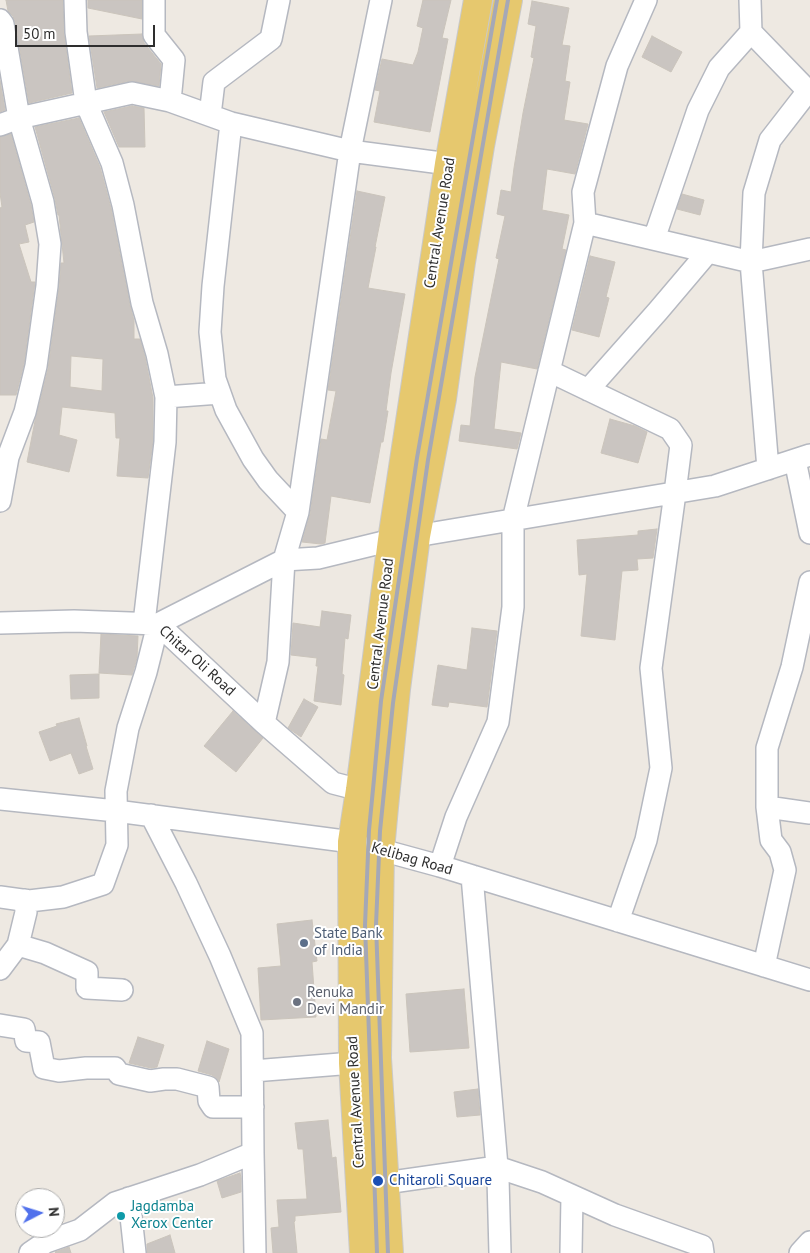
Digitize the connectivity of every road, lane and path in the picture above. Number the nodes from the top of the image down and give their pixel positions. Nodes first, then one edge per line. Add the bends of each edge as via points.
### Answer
1 (75, 0) edge
2 (154, 0) edge
3 (279, 0) edge
4 (381, 0) edge
5 (478, 0) edge
6 (508, 0) edge
7 (646, 0) edge
8 (750, 0) edge
9 (0, 20) edge
10 (751, 32) junction
11 (809, 92) edge
12 (170, 101) junction
13 (86, 103) junction
14 (210, 115) junction
15 (10, 122) edge
16 (231, 123) junction
17 (350, 151) junction
18 (449, 164) junction
19 (585, 223) junction
20 (654, 239) junction
21 (810, 249) edge
22 (708, 252) junction
23 (751, 262) junction
24 (549, 371) junction
25 (588, 390) junction
26 (220, 394) junction
27 (166, 397) junction
28 (802, 458) edge
29 (768, 469) junction
30 (675, 493) junction
31 (0, 501) edge
32 (298, 512) junction
33 (513, 520) junction
34 (810, 533) edge
35 (404, 538) junction
36 (284, 560) junction
37 (810, 582) edge
38 (0, 623) edge
39 (151, 624) junction
40 (264, 723) junction
41 (360, 790) junction
42 (0, 799) edge
43 (767, 807) junction
44 (116, 811) junction
45 (810, 813) edge
46 (151, 815) junction
47 (352, 842) junction
48 (380, 850) junction
49 (440, 866) junction
50 (472, 876) junction
51 (0, 897) edge
52 (25, 900) junction
53 (618, 921) junction
54 (18, 945) junction
55 (764, 966) junction
56 (0, 969) edge
57 (810, 980) edge
58 (122, 990) dead end
59 (0, 1025) edge
60 (353, 1063) junction
61 (253, 1071) junction
62 (253, 1107) junction
63 (254, 1153) junction
64 (497, 1167) junction
65 (385, 1183) junction
66 (572, 1196) junction
67 (129, 1198) junction
68 (810, 1242) edge
69 (30, 1253) edge
70 (135, 1253) edge
71 (255, 1253) edge
72 (364, 1253) edge
73 (390, 1253) edge
74 (500, 1253) edge
75 (571, 1253) edge
76 (703, 1253) edge
77 (800, 1253) edge

1 - 13 street
2 - 12 street via 154,34 174,60
3 - 14 street via 271,39 214,82
4 - 17 street
5 - 18 main road, Central Avenue Road
6 - 35 main road via 480,146 442,399
7 - 19 street via 617,66 583,192
8 - 10 street
9 - 15 street via 3,24
10 - 11 street
10 - 20 street via 719,68 698,110
11 - 23 street via 770,140 754,193
12 - 13 street via 132,93
12 - 14 street
13 - 15 street
13 - 27 street via 112,164
14 - 16 street
15 - 31 street via 43,202 50,244 36,366 25,412 8,457
16 - 17 street
16 - 26 street via 212,286 210,332 215,379
17 - 18 street
17 - 32 street
18 - 35 main road, Central Avenue Road
19 - 20 street
19 - 24 street
20 - 22 street
21 - 23 street
22 - 23 street
22 - 25 street
23 - 29 street
24 - 25 street
24 - 33 street
25 - 30 street via 670,429 681,445
26 - 27 street
26 - 32 street via 253,458 268,480
27 - 39 street
28 - 29 street
28 - 34 street
29 - 30 street via 715,486
30 - 33 street
30 - 53 street via 651,668 661,768 646,840
32 - 36 street
33 - 35 street
33 - 49 street via 513,607 498,722 456,817
35 - 36 street via 318,558
35 - 41 main road, Central Avenue Road
35 - 48 main road via 396,689
36 - 39 street
36 - 40 street via 278,662
37 - 43 street via 792,667 767,748
38 - 39 street, Chitar Oli Road
39 - 40 street, Chitar Oli Road
39 - 44 street via 146,672 128,728 116,791
40 - 41 street, Chitar Oli Road via 333,783
41 - 47 main road, Central Avenue Road
42 - 44 street, Kelibag Road
43 - 45 street
43 - 55 street via 770,840 780,852 785,870
44 - 46 street, Kelibag Road
44 - 52 street via 117,845 103,884 63,897
46 - 47 street, Kelibag Road
46 - 61 street via 220,956 252,1033
47 - 48 street, Kelibag Road
47 - 60 main road, Central Avenue Road
48 - 49 street, Kelibag Road
48 - 65 main road via 377,1058
49 - 50 street, Kelibag Road
50 - 53 street, Kelibag Road
50 - 64 street
51 - 52 street
52 - 54 street via 26,912
53 - 55 street, Kelibag Road
54 - 56 street
54 - 58 street via 87,972 87,988
55 - 57 street, Kelibag Road
59 - 62 street via 24,1029 26,1041 39,1042 44,1068 59,1071 115,1068 119,1074 150,1081 177,1079 208,1087 213,1108
60 - 61 street
60 - 72 main road, Central Avenue Road
61 - 62 street
62 - 63 street
63 - 67 street
63 - 71 street
64 - 65 street
64 - 66 street
64 - 74 street
65 - 73 main road
66 - 75 street
66 - 76 street via 702,1246
67 - 69 street via 116,1203 80,1230 46,1242
67 - 70 street
68 - 77 street

